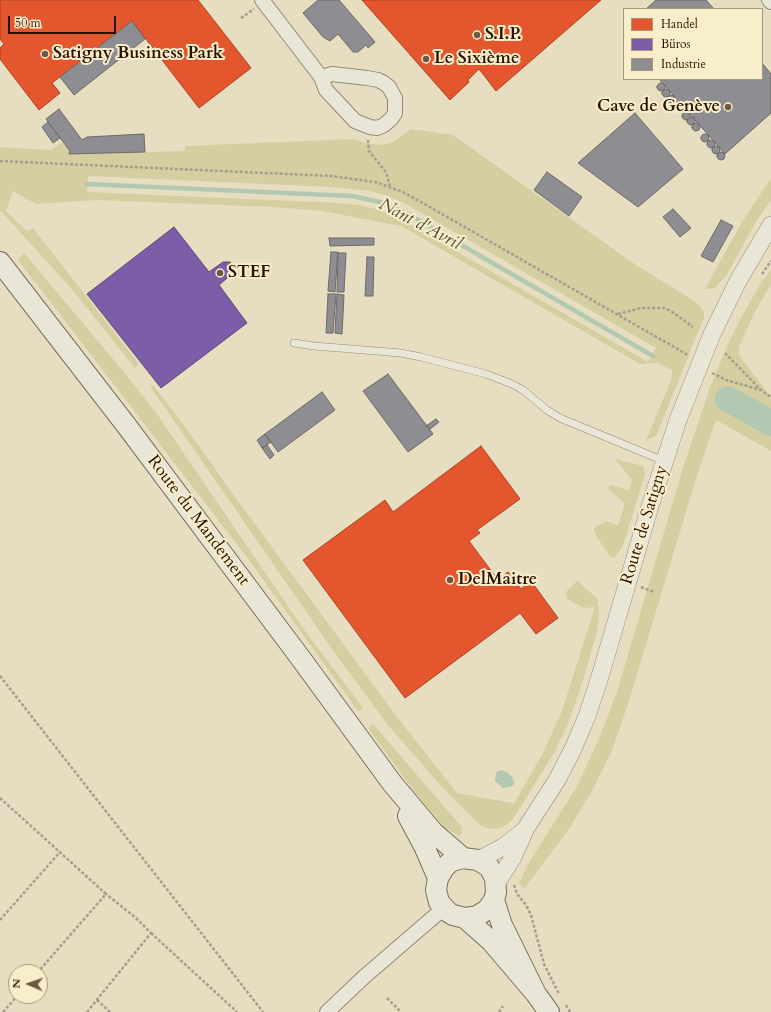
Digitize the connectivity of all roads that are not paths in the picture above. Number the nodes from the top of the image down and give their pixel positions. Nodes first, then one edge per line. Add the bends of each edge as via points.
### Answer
1 (257, 5) edge
2 (322, 77) junction
3 (771, 225) edge
4 (0, 262) edge
5 (294, 343) dead end
6 (664, 461) junction
7 (392, 783) junction
8 (526, 828) junction
9 (471, 859) junction
10 (438, 878) junction
11 (495, 892) junction
12 (444, 908) junction
13 (465, 918) junction
14 (536, 994) junction
15 (327, 1012) edge
16 (549, 1012) edge

1 - 2 street
2 - 2 street via 326,90 355,121 377,128 392,119 395,113 395,98 384,83 367,78 332,74
3 - 6 street, Route de Satigny via 738,281 705,368 678,420
4 - 7 main road, Route du Mandement via 126,425
5 - 6 lane via 401,353 486,374 523,390 560,418
6 - 8 street, Route de Satigny via 587,716 557,780
7 - 9 main road, Route du Mandement via 433,832
7 - 10 main road, Route du Mandement
8 - 9 street, Route de Satigny via 503,847
8 - 11 street, Route de Satigny
9 - 10 main road via 452,861
9 - 11 main road via 484,863 492,872
10 - 12 main road via 437,896
11 - 13 main road via 491,905 483,914
11 - 14 main road via 504,932 516,950
12 - 13 main road via 453,915
12 - 15 street
13 - 14 main road via 486,935
14 - 16 main road

